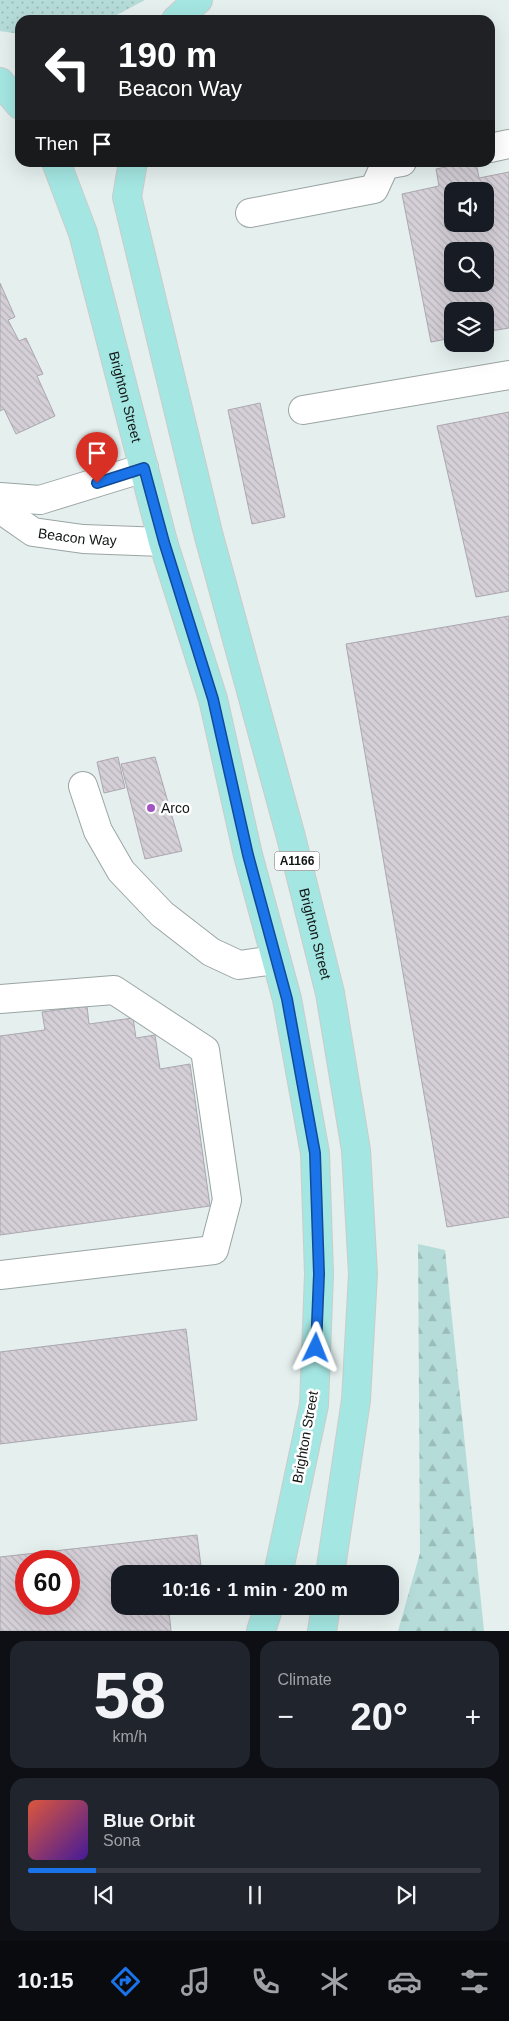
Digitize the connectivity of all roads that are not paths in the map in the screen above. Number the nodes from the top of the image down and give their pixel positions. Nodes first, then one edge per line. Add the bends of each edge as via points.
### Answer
1 (198, 0) edge
2 (182, 15) edge
3 (0, 75) edge
4 (15, 76) edge
5 (0, 82) edge
6 (15, 100) edge
7 (509, 144) edge
8 (495, 147) edge
9 (58, 167) edge
10 (132, 167) edge
11 (385, 167) edge
12 (250, 213) dead end
13 (509, 375) edge
14 (303, 410) dead end
15 (144, 468) junction
16 (0, 497) edge
17 (0, 509) edge
18 (164, 542) junction
19 (83, 786) dead end
20 (276, 960) junction
21 (0, 999) edge
22 (0, 1276) edge
23 (280, 1565) edge
24 (331, 1565) edge
25 (266, 1615) edge
26 (325, 1615) edge
27 (261, 1631) edge
28 (322, 1631) edge

1 - 2 main road
3 - 4 main road
5 - 6 main road
7 - 8 street
9 - 15 main road, Brighton Street via 82,233
10 - 24 main road, Brighton Street / A1166 via 127,197 208,533 291,836 330,993 356,1150 363,1274 356,1400
11 - 12 street via 374,189
13 - 14 street
15 - 16 street via 40,500
15 - 18 main road, Brighton Street
17 - 18 street, Beacon Way via 33,532 83,539
18 - 20 main road, Brighton Street via 213,699 248,855
19 - 20 street via 98,831 121,871 162,914 211,952 239,965
20 - 23 main road, Brighton Street via 287,999 315,1153 319,1274 314,1404
21 - 22 street via 114,990 205,1050 227,1200 214,1250
25 - 27 main road
26 - 28 main road

